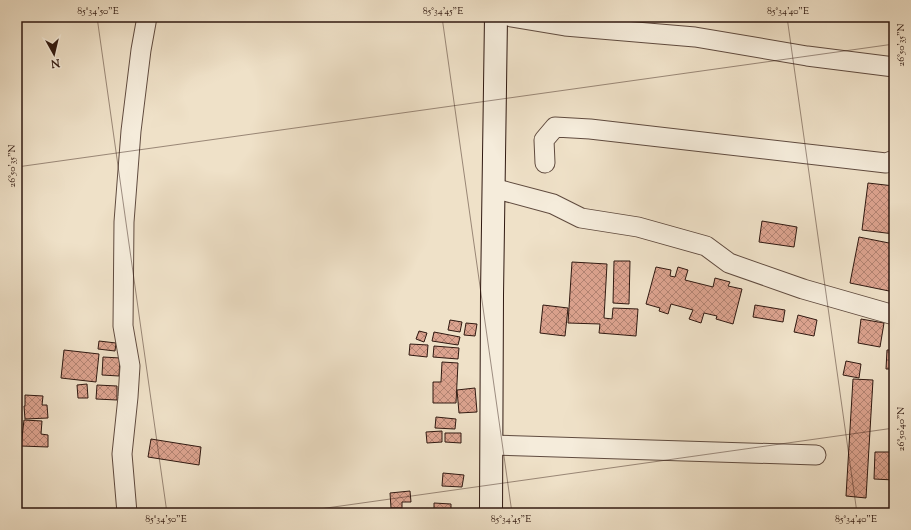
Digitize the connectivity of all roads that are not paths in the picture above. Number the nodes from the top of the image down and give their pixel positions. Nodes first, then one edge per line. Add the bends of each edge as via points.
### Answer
1 (147, 17) edge
2 (496, 17) edge
3 (512, 17) edge
4 (894, 67) edge
5 (894, 160) edge
6 (545, 162) dead end
7 (493, 188) junction
8 (894, 315) edge
9 (491, 445) junction
10 (816, 455) dead end
11 (126, 513) edge
12 (490, 513) edge

1 - 11 street via 131,130 124,222 123,326 130,366 122,454
2 - 7 main road
3 - 4 street via 565,26 696,37 807,56
5 - 6 street via 886,163 554,127 544,140
7 - 8 street via 553,204 581,218 638,227 706,246 728,263 803,289
7 - 9 main road
9 - 10 street
9 - 12 main road

